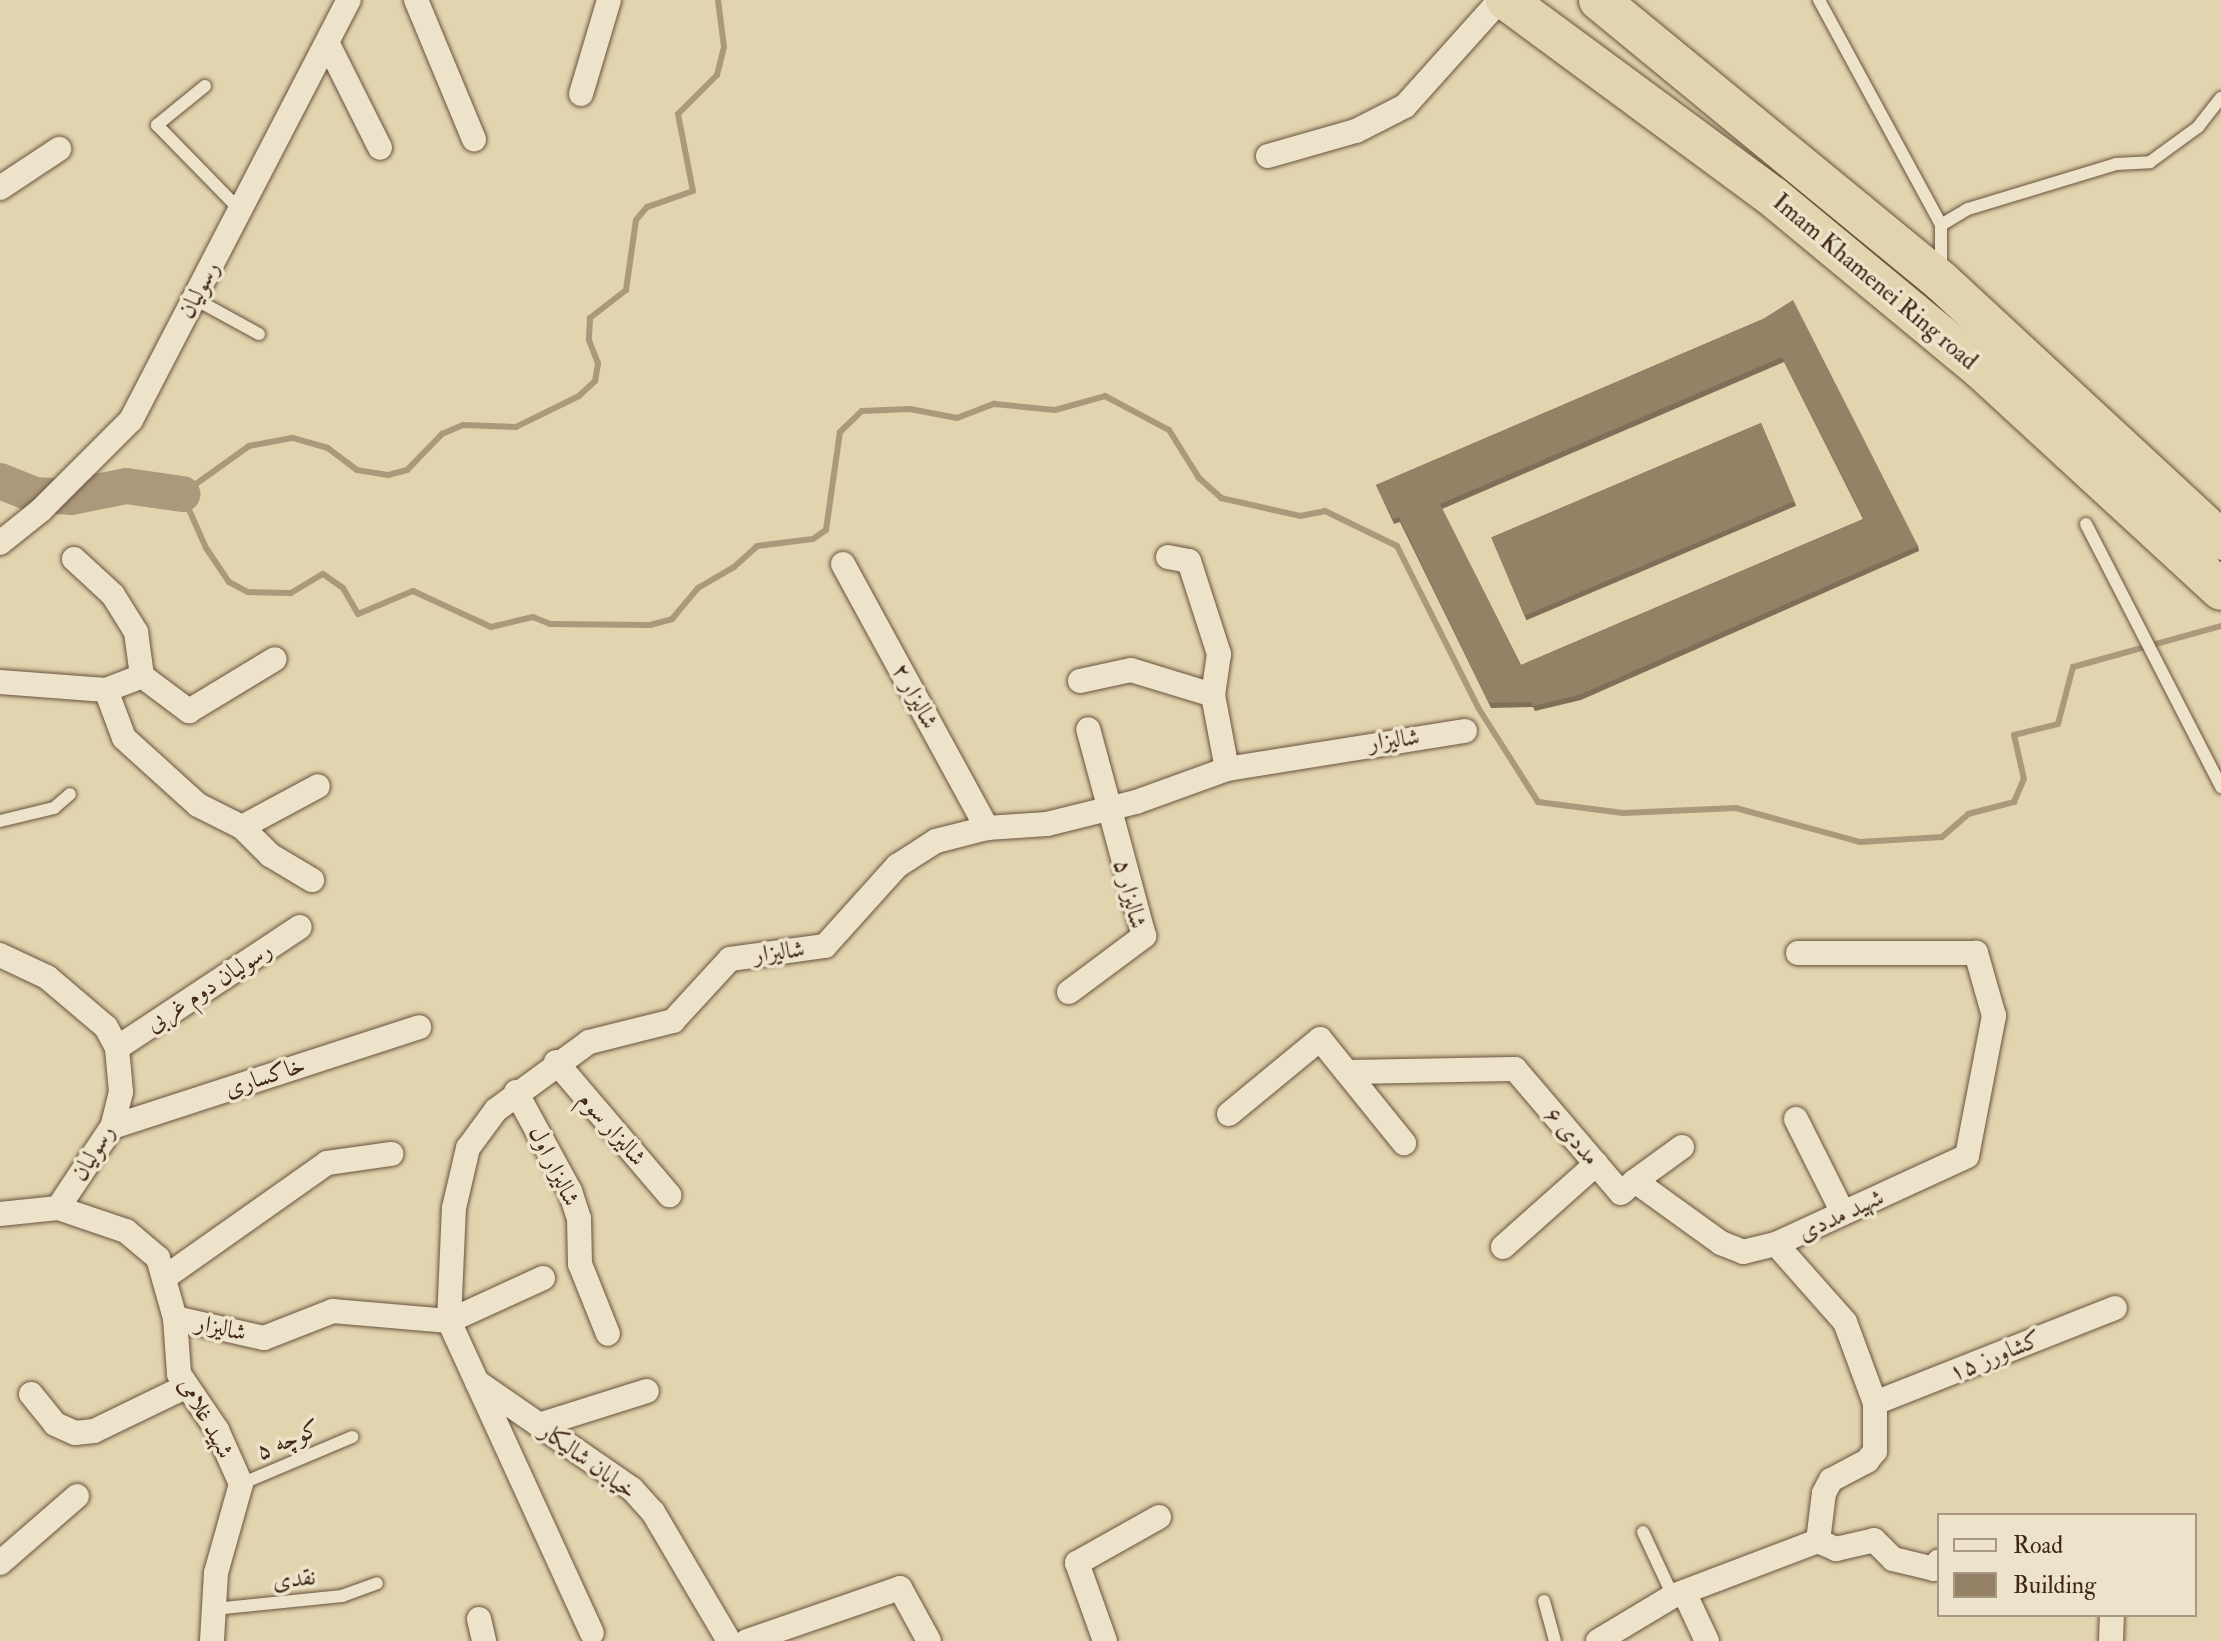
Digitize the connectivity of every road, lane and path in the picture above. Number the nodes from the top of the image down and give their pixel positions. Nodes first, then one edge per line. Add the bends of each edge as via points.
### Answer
1 (349, 0) edge
2 (416, 0) edge
3 (609, 0) edge
4 (1500, 0) edge
5 (1506, 0) edge
6 (1599, 0) edge
7 (1819, 0) edge
8 (328, 44) junction
9 (205, 86) dead end
10 (581, 94) dead end
11 (2221, 98) edge
12 (2216, 113) edge
13 (474, 139) dead end
14 (380, 148) dead end
15 (59, 149) dead end
16 (1268, 156) dead end
17 (0, 188) edge
18 (241, 211) junction
19 (1941, 225) junction
20 (1941, 281) junction
21 (195, 299) junction
22 (259, 334) dead end
23 (2086, 524) dead end
24 (2221, 540) edge
25 (0, 543) edge
26 (1168, 557) dead end
27 (74, 559) dead end
28 (843, 564) dead end
29 (2221, 590) edge
30 (275, 659) dead end
31 (142, 676) junction
32 (1080, 681) dead end
33 (0, 682) edge
34 (106, 690) junction
35 (1213, 695) junction
36 (1088, 729) dead end
37 (1465, 731) dead end
38 (1227, 769) junction
39 (318, 786) dead end
40 (2221, 787) edge
41 (70, 794) dead end
42 (1107, 809) junction
43 (0, 821) edge
44 (242, 827) junction
45 (987, 828) junction
46 (312, 880) dead end
47 (300, 927) dead end
48 (1798, 953) dead end
49 (0, 955) edge
50 (1069, 992) dead end
51 (419, 1027) dead end
52 (117, 1048) junction
53 (556, 1062) junction
54 (1347, 1072) junction
55 (516, 1092) junction
56 (1229, 1114) dead end
57 (1796, 1119) dead end
58 (112, 1127) junction
59 (1404, 1143) dead end
60 (1682, 1147) dead end
61 (391, 1154) dead end
62 (1596, 1164) junction
63 (1635, 1181) junction
64 (669, 1195) dead end
65 (58, 1208) junction
66 (1843, 1213) junction
67 (0, 1214) edge
68 (1776, 1244) junction
69 (1503, 1247) dead end
70 (164, 1278) junction
71 (543, 1278) dead end
72 (2115, 1308) dead end
73 (175, 1318) junction
74 (449, 1321) junction
75 (608, 1334) dead end
76 (477, 1382) junction
77 (187, 1386) junction
78 (647, 1391) dead end
79 (31, 1394) dead end
80 (1875, 1403) junction
81 (539, 1425) junction
82 (352, 1437) dead end
83 (241, 1484) junction
84 (77, 1496) dead end
85 (1159, 1517) dead end
86 (1643, 1532) dead end
87 (1818, 1541) junction
88 (0, 1563) edge
89 (1937, 1564) edge
90 (377, 1583) dead end
91 (1678, 1594) junction
92 (1544, 1601) dead end
93 (214, 1609) junction
94 (2112, 1617) edge
95 (592, 1633) dead end
96 (212, 1641) edge
97 (729, 1641) edge
98 (747, 1641) edge
99 (929, 1641) edge
100 (1105, 1641) edge
101 (1555, 1641) edge
102 (1598, 1641) edge
103 (1707, 1641) edge
104 (2111, 1641) edge

1 - 8 street, رسولیان
2 - 13 street
3 - 10 street
4 - 16 street via 1405,106 1356,131
5 - 29 highway, Imam Khamenei Ring road via 1845,257 1981,369
6 - 20 highway, Imam Khamenei Ring road
7 - 19 lane
8 - 14 street
8 - 18 street, رسولیان
9 - 18 lane via 157,125
11 - 12 lane
12 - 19 lane via 2150,162 2116,164 1968,209
15 - 17 street
18 - 21 street, رسولیان
19 - 20 lane
20 - 24 highway, Imam Khamenei Ring road
21 - 22 lane
21 - 25 street, رسولیان via 131,420 64,489
23 - 40 lane
26 - 35 street via 1189,561 1219,654
27 - 31 street via 113,595 136,632
28 - 45 street, شالیزار ۲
30 - 31 street via 189,711
31 - 34 street
32 - 35 street via 1131,670
33 - 34 street
34 - 44 street via 124,738 198,805
35 - 38 street
36 - 42 street
37 - 38 street, شالیزار
38 - 42 street, شالیزار
39 - 44 street
41 - 43 lane via 54,808
42 - 45 street, شالیزار via 1047,824
42 - 50 street, شالیزار ۵ via 1144,936
44 - 46 street via 270,855
45 - 53 street, شالیزار via 936,841 897,866 825,946 730,959 673,1021 589,1042
47 - 52 street, رسولیان دوم غربی
48 - 66 street, شهید مددی via 1976,953 1994,1016 1967,1156
49 - 52 street via 47,977 106,1027
51 - 58 street, خاکساری
52 - 58 street, رسولیان via 121,1092
53 - 55 street, شالیزار
53 - 64 street, شالیزار سوم
54 - 56 street via 1320,1039
54 - 59 street
54 - 62 street, مددی ۶ via 1515,1069
55 - 74 street, شالیزار via 468,1148 454,1208
55 - 75 street, شالیزار اول via 570,1191 579,1219 580,1264
57 - 66 street
58 - 65 street, رسولیان
60 - 63 street
61 - 70 street via 327,1163
62 - 63 street, مددی ۶ via 1621,1193
62 - 69 street
63 - 68 street, مددی ۶ via 1721,1243 1743,1252
65 - 67 street, رسولیان
65 - 70 street, شهید غلامی via 126,1231 158,1258
66 - 68 street, شهید مددی
68 - 80 street, شهید مددی via 1845,1322
70 - 73 street, شهید غلامی
71 - 74 street
72 - 80 street, کشاورز ۱۵
73 - 74 street, شالیزار via 264,1338 333,1311
73 - 77 street, شهید غلامی via 179,1374
74 - 76 street
76 - 81 street, خیابان شالیکار
76 - 95 street
77 - 79 street via 94,1431 75,1433 55,1424
77 - 83 street, شهید غلامی via 217,1430
78 - 81 street
80 - 87 street, شهید مددی via 1875,1451 1831,1480 1824,1493
81 - 97 street, خیابان شالیکار via 632,1489 653,1512
82 - 83 lane, کوچه ۵
83 - 93 street, شهید غلامی via 216,1573
84 - 88 street
85 - 100 street via 1077,1563
86 - 91 lane
87 - 89 street via 1836,1549 1874,1540 1893,1559 1934,1569
87 - 91 street
90 - 93 lane, نقدی via 342,1596
91 - 102 street
91 - 103 street
92 - 101 lane
93 - 96 street, شهید غلامی
94 - 104 street
98 - 99 street via 900,1588

